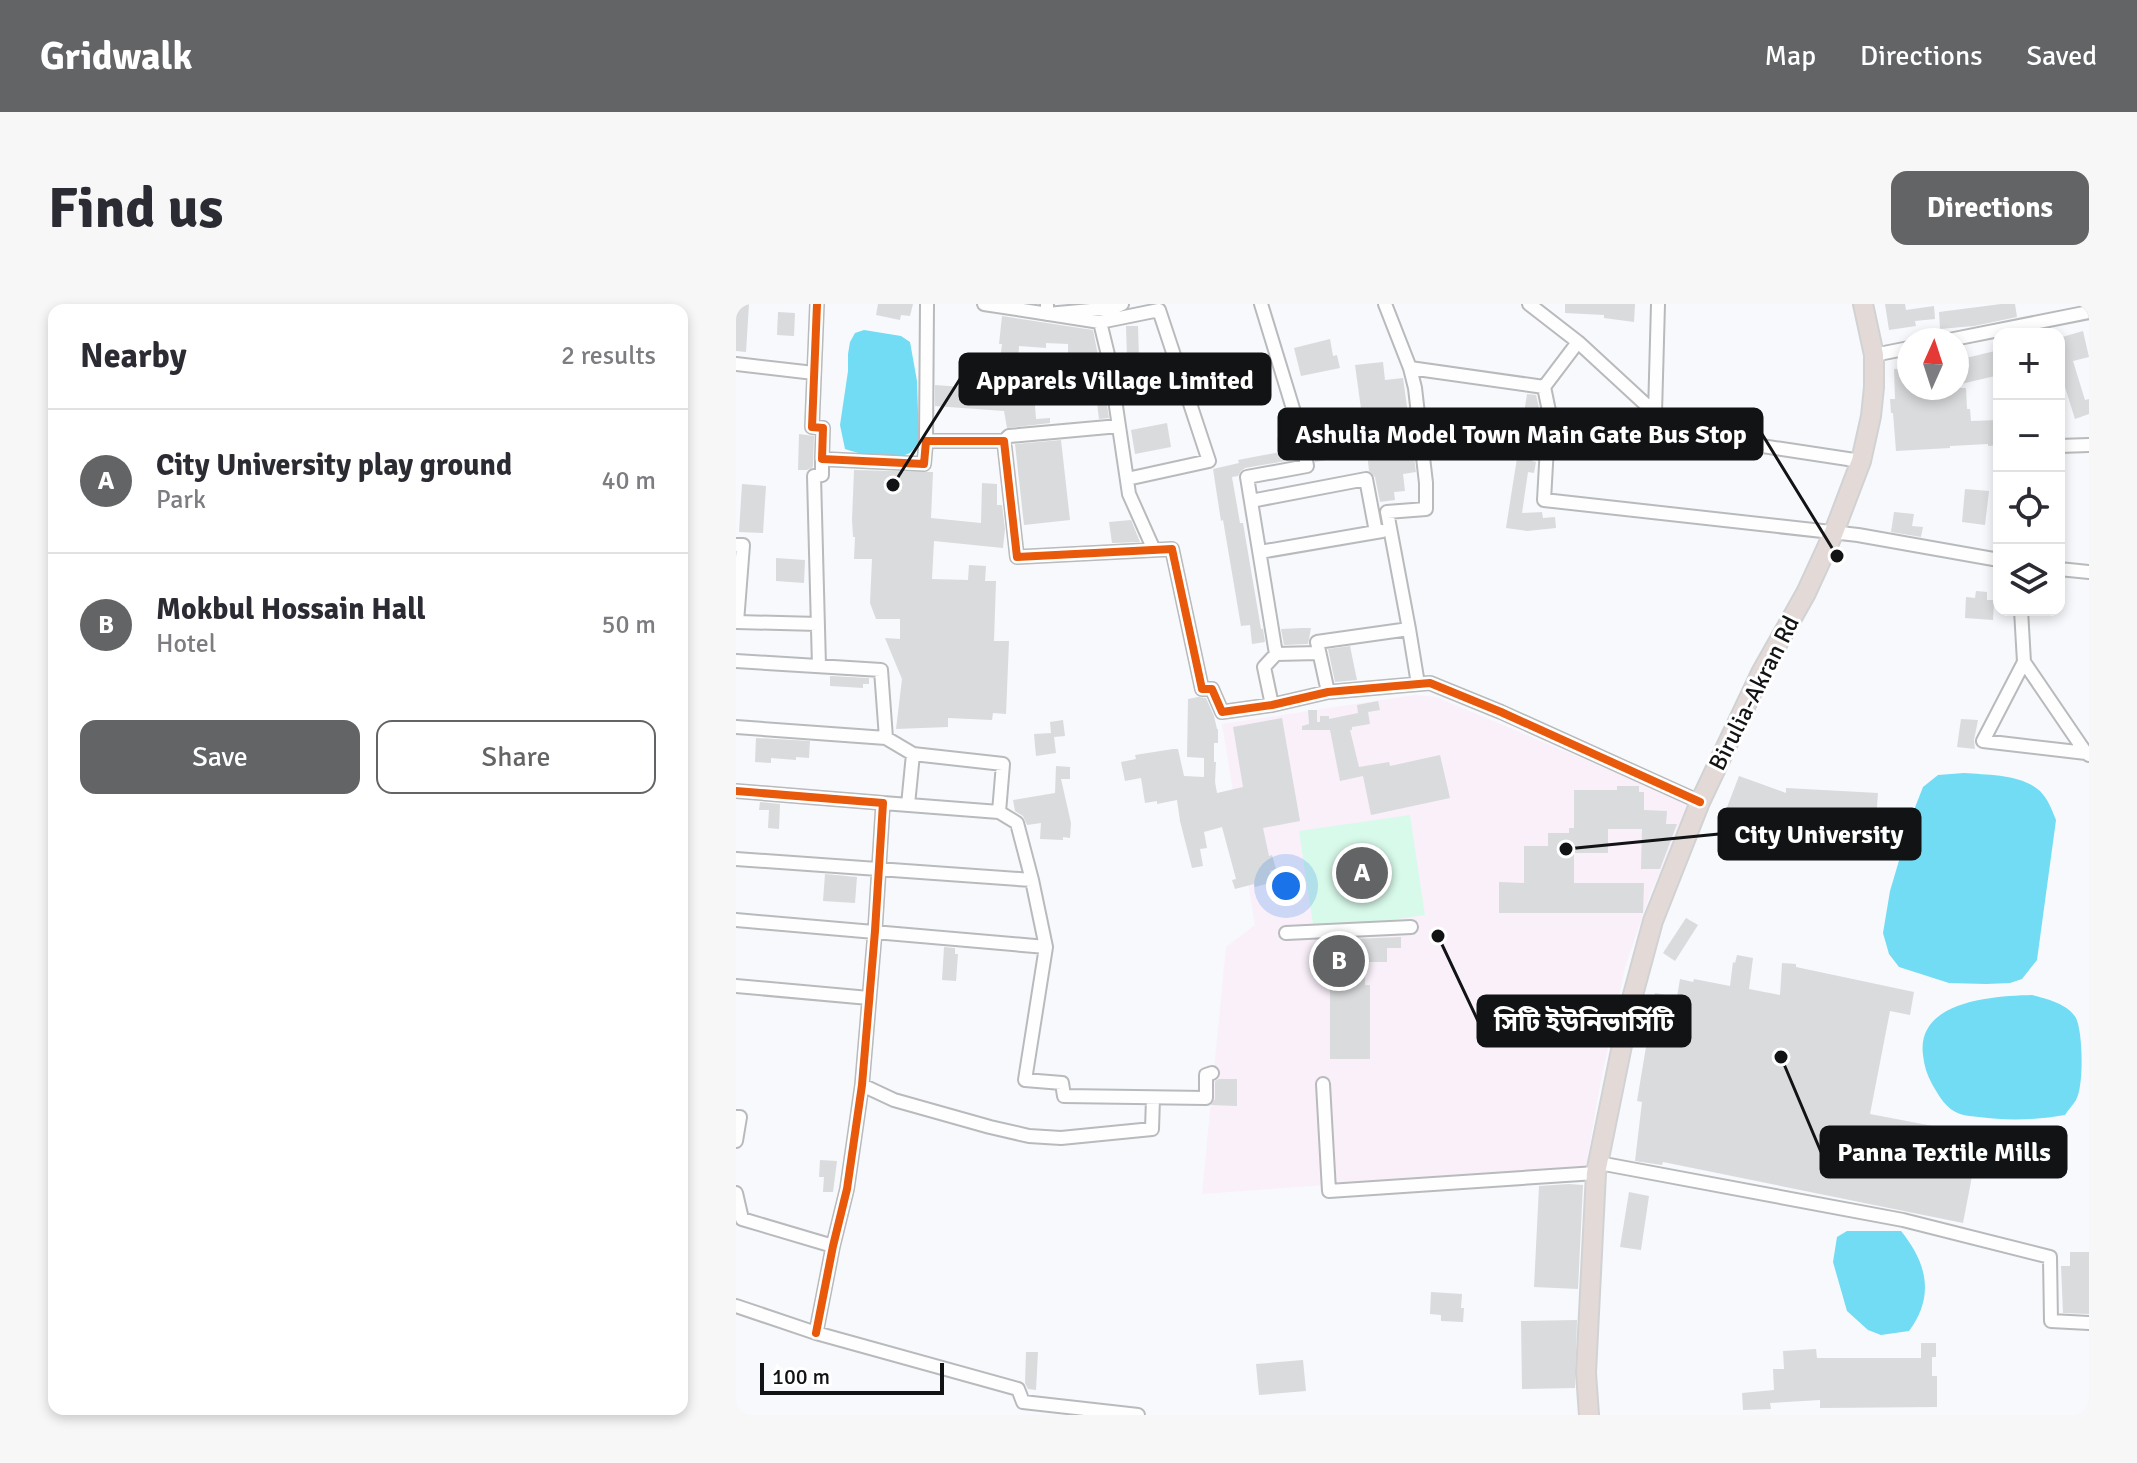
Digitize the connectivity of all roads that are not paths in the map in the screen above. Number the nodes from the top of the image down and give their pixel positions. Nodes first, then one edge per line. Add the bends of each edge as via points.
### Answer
1 (817, 304) edge
2 (927, 304) edge
3 (984, 304) edge
4 (1122, 304) edge
5 (1261, 304) edge
6 (1385, 304) edge
7 (1529, 304) edge
8 (1658, 304) edge
9 (1863, 304) edge
10 (1047, 309) edge
11 (2089, 312) edge
12 (1100, 322) junction
13 (1969, 336) edge
14 (1578, 342) junction
15 (1897, 350) edge
16 (1874, 355) junction
17 (736, 364) edge
18 (1410, 368) junction
19 (814, 373) junction
20 (1544, 387) junction
21 (1655, 413) junction
22 (1119, 426) junction
23 (926, 441) junction
24 (1004, 441) junction
25 (2089, 445) edge
26 (2065, 446) edge
27 (822, 459) junction
28 (1861, 461) junction
29 (1127, 479) junction
30 (1251, 501) junction
31 (1390, 529) junction
32 (1376, 532) junction
33 (1834, 532) junction
34 (736, 545) edge
35 (1154, 550) junction
36 (1260, 552) junction
37 (1993, 559) edge
38 (2065, 570) edge
39 (2089, 572) edge
40 (738, 595) edge
41 (2021, 616) edge
42 (818, 624) junction
43 (1409, 629) junction
44 (1318, 653) junction
45 (1276, 654) junction
46 (736, 661) edge
47 (2024, 662) junction
48 (819, 666) junction
49 (1418, 684) junction
50 (1328, 692) junction
51 (1272, 705) junction
52 (736, 727) edge
53 (886, 738) junction
54 (913, 754) junction
55 (2088, 754) edge
56 (736, 791) edge
57 (1700, 802) junction
58 (883, 803) junction
59 (908, 805) junction
60 (999, 812) junction
61 (736, 859) edge
62 (878, 869) junction
63 (1032, 880) junction
64 (736, 920) edge
65 (1411, 927) dead end
66 (875, 931) junction
67 (1286, 933) dead end
68 (1046, 947) junction
69 (736, 986) edge
70 (869, 998) junction
71 (1212, 1073) dead end
72 (1323, 1084) dead end
73 (862, 1085) junction
74 (1153, 1098) junction
75 (736, 1117) edge
76 (736, 1141) edge
77 (1597, 1168) junction
78 (736, 1193) edge
79 (833, 1246) junction
80 (736, 1306) edge
81 (2089, 1323) edge
82 (816, 1333) junction
83 (1022, 1409) edge
84 (1138, 1415) edge
85 (1589, 1415) edge

1 - 19 street
2 - 23 street
3 - 10 street
4 - 10 street
5 - 30 street via 1307,466 1247,477
6 - 18 street
7 - 14 street
8 - 21 street
9 - 16 highway, Birulia-Akran Rd
10 - 12 street
11 - 13 street
12 - 22 street
12 - 29 street via 1159,310 1209,461
14 - 20 street
14 - 21 street
15 - 16 street
16 - 28 highway, Birulia-Akran Rd via 1871,416
17 - 19 street
18 - 20 street
18 - 31 street via 1426,509 1387,512
19 - 27 street via 812,427 823,428
20 - 33 street via 1549,411 1544,500
21 - 28 street via 1681,428 1729,441
22 - 24 street via 1009,436
22 - 29 street
23 - 24 street
23 - 27 street via 924,464
24 - 35 street via 1017,557
25 - 26 street
27 - 42 street via 822,475 814,476
28 - 33 highway, Birulia-Akran Rd
29 - 35 street
30 - 32 street via 1366,479
30 - 36 street
31 - 32 street
31 - 43 street
32 - 36 street
33 - 37 street
33 - 57 highway, Birulia-Akran Rd
34 - 40 street via 743,545
35 - 51 street via 1172,549 1202,689 1212,689 1222,712
36 - 45 street
38 - 39 street
40 - 42 street via 737,622
41 - 47 street
42 - 48 street
43 - 44 street via 1317,642
43 - 49 street
44 - 45 street
44 - 50 street
45 - 51 street via 1264,667
46 - 48 street
47 - 55 street
47 - 55 street via 1983,741
48 - 53 street via 881,670
49 - 50 street
49 - 57 street via 1430,683 1501,712
50 - 51 street
52 - 53 street
53 - 54 street
54 - 59 street
54 - 60 street via 1003,764
56 - 58 street
57 - 77 highway, Birulia-Akran Rd via 1649,935
58 - 59 street
58 - 62 street
59 - 60 street
60 - 63 street via 1017,823
61 - 62 street
62 - 63 street
62 - 66 street
63 - 68 street
64 - 66 street
65 - 67 street
66 - 68 street
66 - 70 street
68 - 74 street via 1025,1080 1062,1083 1064,1096
69 - 70 street
70 - 73 street
71 - 74 street via 1206,1075 1206,1098
72 - 77 street via 1329,1191
73 - 74 street via 894,1100 990,1127 1061,1138 1152,1129
73 - 79 street
75 - 76 street
77 - 81 street via 1903,1220 2050,1257 2051,1321
77 - 85 highway, Birulia-Akran Rd via 1586,1373
78 - 79 street via 742,1219
79 - 82 street
80 - 82 street
82 - 83 street via 1018,1389
83 - 84 street

